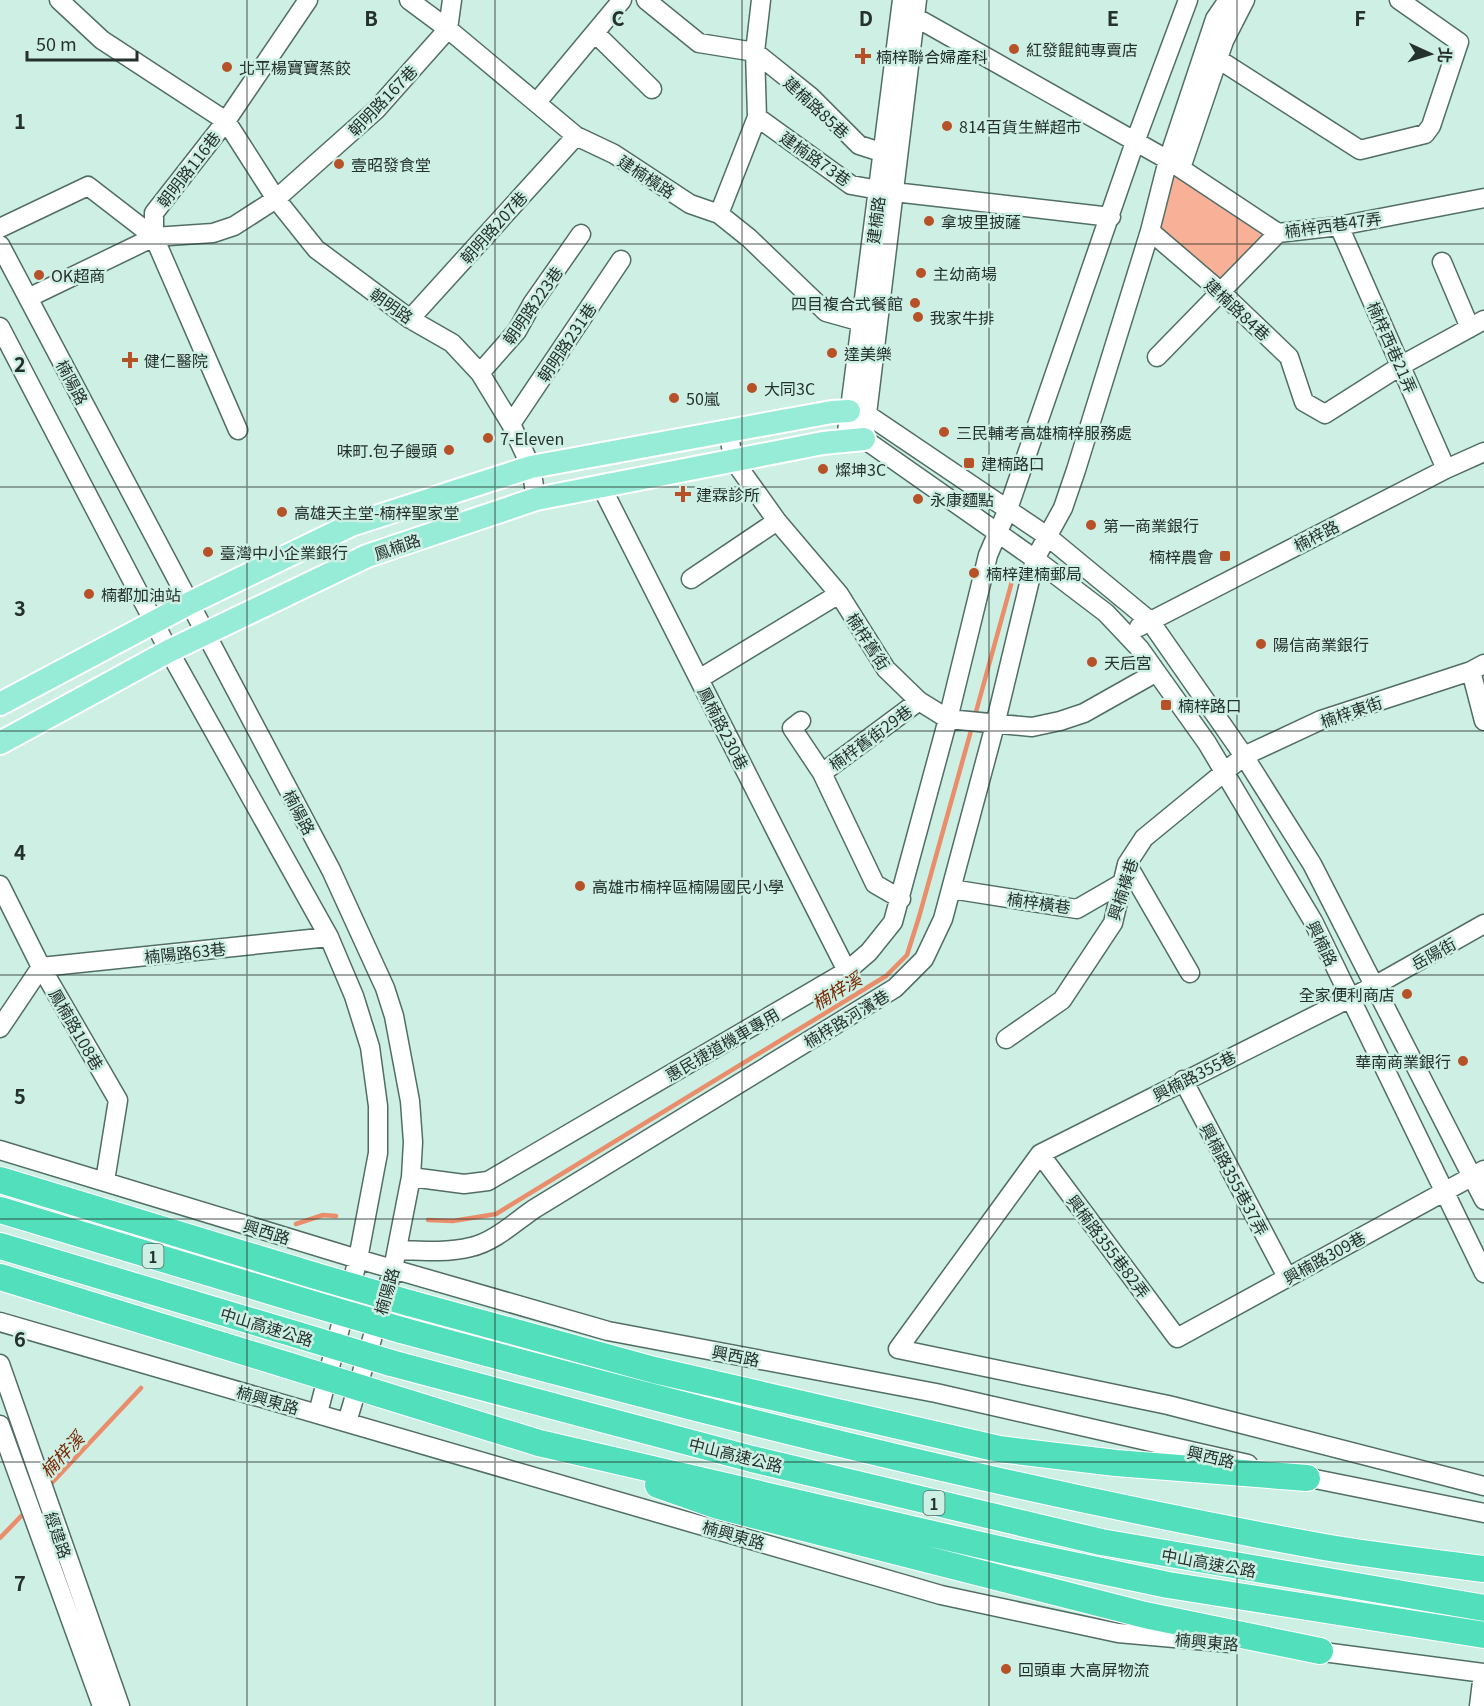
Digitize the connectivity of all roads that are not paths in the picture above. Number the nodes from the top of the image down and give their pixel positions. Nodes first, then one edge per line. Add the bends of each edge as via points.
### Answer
1 (59, 0) edge
2 (308, 0) edge
3 (409, 0) edge
4 (452, 0) edge
5 (622, 0) edge
6 (646, 0) edge
7 (761, 0) edge
8 (1188, 0) edge
9 (1228, 0) edge
10 (1245, 0) edge
11 (1399, 0) edge
12 (909, 6) edge
13 (448, 29) junction
14 (596, 34) junction
15 (755, 52) junction
16 (1218, 59) junction
17 (652, 89) dead end
18 (537, 102) junction
19 (757, 117) junction
20 (226, 121) junction
21 (576, 136) junction
22 (1135, 142) junction
23 (890, 155) junction
24 (1174, 164) junction
25 (886, 191) junction
26 (1484, 198) edge
27 (276, 199) junction
28 (719, 214) junction
29 (1111, 217) junction
30 (1339, 226) junction
31 (0, 228) edge
32 (1150, 231) junction
33 (1278, 233) junction
34 (580, 234) dead end
35 (154, 237) junction
36 (0, 246) edge
37 (621, 260) dead end
38 (1442, 262) dead end
39 (1220, 291) junction
40 (28, 298) junction
41 (410, 319) junction
42 (869, 323) junction
43 (1477, 324) edge
44 (0, 327) edge
45 (1157, 357) dead end
46 (1402, 365) junction
47 (480, 373) junction
48 (857, 412) junction
49 (511, 424) junction
50 (238, 430) dead end
51 (729, 432) junction
52 (855, 440) junction
53 (1484, 452) edge
54 (734, 460) junction
55 (531, 467) junction
56 (1446, 469) junction
57 (601, 486) junction
58 (536, 499) junction
59 (1008, 509) junction
60 (777, 521) junction
61 (998, 534) junction
62 (1047, 536) junction
63 (1035, 559) junction
64 (691, 579) dead end
65 (839, 594) junction
66 (190, 603) junction
67 (1150, 621) junction
68 (154, 622) junction
69 (204, 633) junction
70 (1127, 633) junction
71 (169, 651) junction
72 (1477, 668) edge
73 (1155, 672) junction
74 (699, 679) junction
75 (919, 701) junction
76 (0, 704) edge
77 (951, 720) junction
78 (1484, 721) edge
79 (801, 722) dead end
80 (993, 724) junction
81 (0, 743) edge
82 (1244, 756) junction
83 (822, 773) junction
84 (1226, 774) junction
85 (1127, 864) junction
86 (1122, 884) junction
87 (0, 885) edge
88 (951, 889) junction
89 (901, 899) junction
90 (1484, 924) edge
91 (329, 937) junction
92 (41, 967) junction
93 (847, 970) junction
94 (1190, 973) dead end
95 (1376, 985) junction
96 (1349, 998) junction
97 (0, 1028) edge
98 (1006, 1039) dead end
99 (1183, 1080) junction
100 (0, 1150) edge
101 (1040, 1154) junction
102 (1478, 1173) edge
103 (411, 1177) junction
104 (0, 1180) edge
105 (105, 1181) junction
106 (1444, 1190) junction
107 (1484, 1200) edge
108 (0, 1210) edge
109 (0, 1246) edge
110 (397, 1250) junction
111 (358, 1259) junction
112 (393, 1269) junction
113 (1484, 1273) edge
114 (0, 1277) edge
115 (1287, 1277) junction
116 (0, 1322) edge
117 (1178, 1338) joint
118 (0, 1364) edge
119 (318, 1413) junction
120 (347, 1422) junction
121 (0, 1425) edge
122 (539, 1443) junction
123 (1307, 1478) junction
124 (1484, 1486) edge
125 (1484, 1513) edge
126 (1484, 1569) edge
127 (1484, 1608) edge
128 (1484, 1635) edge
129 (1320, 1651) junction
130 (1484, 1673) edge
131 (102, 1706) edge
132 (120, 1706) edge
133 (1479, 1706) edge

1 - 20 street, 朝明路 via 102,40
2 - 20 street
3 - 13 street
4 - 13 street
5 - 14 street
6 - 15 street via 699,44
7 - 15 street
8 - 22 street, 惠民捷道機車專用
9 - 24 street via 1215,19
10 - 16 street
11 - 16 street via 1459,42 1425,134 1360,150
12 - 22 street, 楠梓西巷47弄
12 - 23 street, 建楠路
13 - 18 street, 建楠橫路
13 - 27 street, 朝明路167巷 via 376,110
14 - 17 street
14 - 18 street
15 - 19 street
15 - 23 street, 建楠路85巷 via 811,97 859,145
16 - 24 street
18 - 21 street, 建楠橫路
19 - 25 street, 建楠路73巷 via 851,185
19 - 28 street
20 - 27 street, 朝明路
20 - 35 street, 朝明路116巷 via 154,213
21 - 28 street, 建楠橫路 via 614,154 690,204
21 - 41 street, 朝明路207巷
22 - 24 street, 楠梓西巷47弄
22 - 29 street, 惠民捷道機車專用
23 - 25 street, 建楠路
24 - 32 street, 楠梓路河濱巷
24 - 33 street, 楠梓西巷47弄
25 - 29 street
25 - 42 street, 建楠路
26 - 30 street, 楠梓西巷47弄
27 - 35 street, 朝明路167巷 via 234,226 213,233
27 - 41 street, 朝明路 via 316,249
28 - 42 street, 建楠橫路 via 826,312
29 - 59 street, 惠民捷道機車專用
30 - 33 street, 楠梓西巷47弄
30 - 46 street, 楠梓西巷21弄
31 - 35 street via 83,186 91,187 111,207
32 - 39 street, 建楠路84巷
32 - 62 street, 楠梓路河濱巷 via 1076,470 1063,508
33 - 39 street
34 - 47 street, 朝明路223巷 via 517,332
35 - 40 street
35 - 50 street
36 - 40 street, 楠陽路
37 - 49 street, 朝明路231巷
38 - 43 street
39 - 45 street
39 - 46 street, 建楠路84巷 via 1289,357 1304,402 1325,414
40 - 66 street, 楠陽路
41 - 47 street, 朝明路 via 452,343
42 - 48 street, 建楠路
43 - 46 street
44 - 68 street
46 - 56 street, 楠梓西巷21弄
47 - 49 street, 朝明路
48 - 51 main road, 鳳楠路 via 832,412
48 - 52 street, 建楠路
48 - 59 street
49 - 55 street, 朝明路
51 - 54 street
51 - 55 main road, 鳳楠路
52 - 54 main road, 鳳楠路
52 - 61 street
53 - 56 street, 楠梓路
54 - 57 main road, 鳳楠路
54 - 60 street, 楠梓舊街
55 - 58 street, 朝明路
55 - 66 main road, 鳳楠路 via 351,525
56 - 67 street, 楠梓路
57 - 58 main road, 鳳楠路
57 - 74 street, 鳳楠路230巷
58 - 69 main road, 鳳楠路 via 367,556
59 - 61 street, 惠民捷道機車專用
59 - 62 street
60 - 64 street
60 - 65 street, 楠梓舊街
61 - 63 street
61 - 77 street, 惠民捷道機車專用 via 988,555
62 - 63 street, 楠梓路河濱巷
62 - 67 street
63 - 70 street
63 - 80 street, 楠梓路河濱巷
65 - 74 street
65 - 75 street, 楠梓舊街 via 886,669
66 - 68 main road, 鳳楠路
66 - 69 street, 楠陽路
67 - 70 street, 楠梓路
67 - 82 street, 興楠路
68 - 71 street
68 - 76 main road, 鳳楠路
69 - 71 main road, 鳳楠路
69 - 103 street, 楠陽路 via 331,870 385,988 402,1050 410,1101
70 - 73 street, 興楠路
71 - 81 main road, 鳳楠路
71 - 91 street
72 - 78 street
72 - 82 street, 楠梓東街 via 1321,720
73 - 80 street, 楠梓舊街 via 1084,713 1060,721 1032,727
73 - 84 street, 興楠路
74 - 93 street, 鳳楠路230巷
75 - 77 street, 楠梓舊街
75 - 83 street, 楠梓舊街29巷
77 - 80 street, 楠梓舊街
77 - 89 street, 惠民捷道機車專用
79 - 83 street via 792,728
80 - 88 street, 楠梓路河濱巷
82 - 84 street, 楠梓東街
82 - 95 street, 興楠路 via 1312,864
83 - 89 street via 875,884
84 - 85 street, 興楠橫巷 via 1144,838
84 - 96 street, 興楠路 via 1313,921
85 - 86 street, 興楠橫巷
85 - 94 street
86 - 88 street, 楠梓橫巷 via 1077,909
86 - 98 street, 興楠橫巷 via 1113,923 1062,1000
87 - 92 street, 鳳楠路108巷
88 - 110 street, 楠梓路河濱巷 via 943,919 924,959 895,988 544,1202 495,1236 472,1247 445,1251
89 - 93 street, 惠民捷道機車專用 via 893,922 869,952
90 - 95 street, 岳陽街
91 - 92 street, 楠陽路63巷
91 - 111 street via 354,996 376,1082 378,1153
92 - 97 street
92 - 105 street, 鳳楠路108巷 via 118,1100
93 - 103 street, 惠民捷道機車專用 via 488,1182 464,1184
95 - 96 street, 岳陽街
95 - 102 street, 興楠路
96 - 99 street, 興楠路355巷
96 - 106 street, 興楠路
99 - 101 street, 興楠路355巷
99 - 115 street, 興楠路355巷37弄
100 - 105 street, 興西路
101 - 117 street, 興楠路355巷82弄
101 - 124 street via 898,1349 1168,1405
102 - 106 street, 興楠路309巷
102 - 107 street, 興楠路
103 - 110 street, 楠陽路
104 - 123 highway, bridge via 316,1276 654,1370 999,1449
105 - 111 street, 興西路
106 - 113 street, 興楠路
106 - 115 street, 興楠路309巷
108 - 126 highway, 中山高速公路 / 1, bridge via 401,1330 633,1393 1111,1505 1326,1547
109 - 127 highway, 中山高速公路 / 1, bridge via 391,1363 752,1459 1101,1542
110 - 112 street, 楠陽路
111 - 112 street, 興西路
111 - 119 street
112 - 120 street, 楠陽路
112 - 123 street, 興西路 via 608,1331 936,1393
114 - 122 highway, bridge
115 - 117 street, 興楠路309巷
116 - 119 street, 楠興東路
118 - 132 street, 經建路
119 - 120 street, 楠興東路
120 - 129 street, 楠興東路 via 941,1595 1118,1633
121 - 131 street, 經建路
122 - 128 highway via 1135,1579
122 - 129 highway via 718,1506 1145,1616
123 - 125 street, 興西路
129 - 130 street, 楠興東路
130 - 133 street

